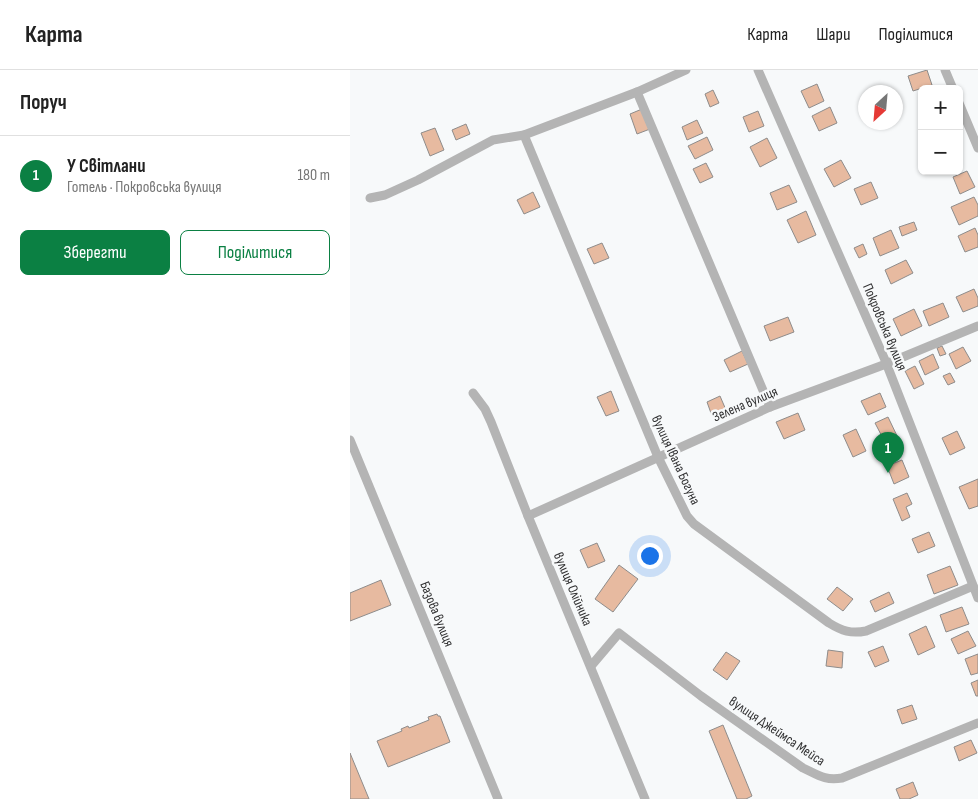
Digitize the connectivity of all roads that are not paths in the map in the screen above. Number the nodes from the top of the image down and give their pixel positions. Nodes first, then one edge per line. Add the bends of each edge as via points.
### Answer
1 (686, 70) edge
2 (758, 70) edge
3 (945, 70) edge
4 (951, 85) edge
5 (638, 92) junction
6 (963, 112) edge
7 (524, 135) junction
8 (978, 148) edge
9 (370, 198) dead end
10 (978, 326) edge
11 (886, 364) junction
12 (473, 393) dead end
13 (770, 407) junction
14 (350, 440) edge
15 (658, 457) junction
16 (528, 516) junction
17 (973, 586) junction
18 (978, 598) edge
19 (590, 666) junction
20 (978, 723) edge
21 (498, 799) edge
22 (645, 799) edge

1 - 5 street
2 - 11 street, Покровська вулиця
3 - 4 street
5 - 7 street
5 - 13 street
6 - 8 street
7 - 9 street via 494,140 418,180
7 - 15 street, вулиця Івана Богуна
10 - 11 street, Зелена вулиця
11 - 13 street, Зелена вулиця
11 - 17 street, Покровська вулиця
12 - 16 street, вулиця Олійника via 491,422
13 - 15 street, Зелена вулиця
14 - 21 street, Базова вулиця
15 - 16 street, Зелена вулиця
15 - 17 street, вулиця Івана Богуна via 686,516 694,524 838,629 866,632
16 - 19 street, вулиця Олійника
17 - 18 street, Покровська вулиця
19 - 20 street, вулиця Джеймса Мейса via 619,633 803,768 830,780
19 - 22 street, вулиця Олійника

